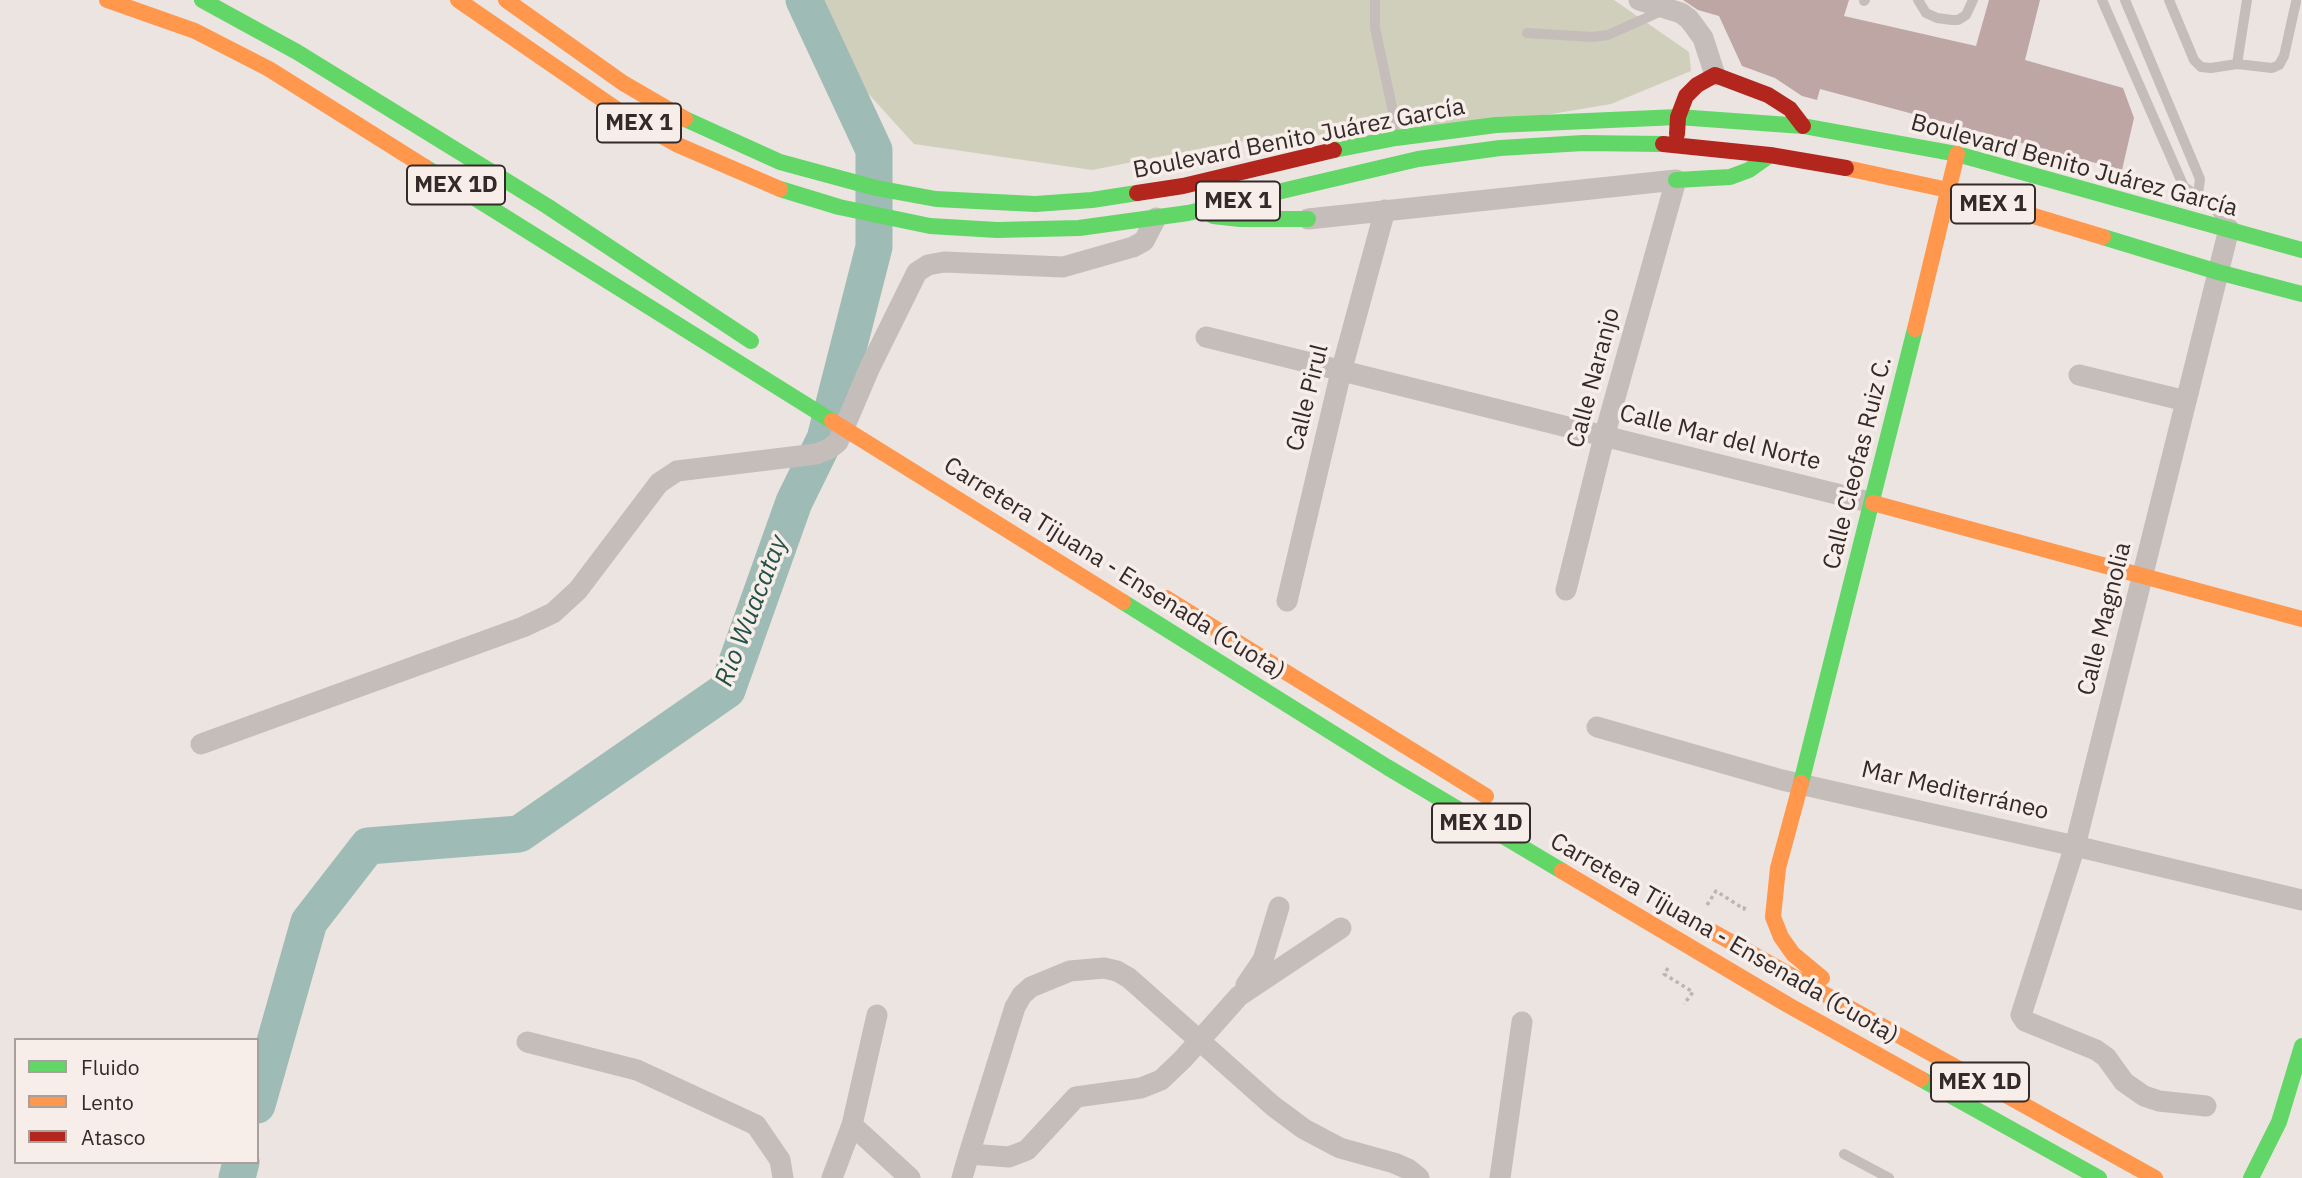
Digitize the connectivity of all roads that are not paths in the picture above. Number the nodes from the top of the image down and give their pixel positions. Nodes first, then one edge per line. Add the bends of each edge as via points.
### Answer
1 (107, 0) edge
2 (202, 0) edge
3 (458, 0) edge
4 (506, 0) edge
5 (1375, 0) edge
6 (1639, 0) edge
7 (1919, 0) edge
8 (1973, 0) edge
9 (2102, 0) edge
10 (2125, 0) edge
11 (2169, 0) edge
12 (2247, 0) edge
13 (2295, 1) edge
14 (1668, 8) junction
15 (1527, 33) dead end
16 (2237, 64) junction
17 (1715, 75) junction
18 (1678, 117) junction
19 (1803, 126) junction
20 (1396, 138) junction
21 (1677, 144) junction
22 (1957, 154) junction
23 (1770, 155) junction
24 (1676, 180) junction
25 (1948, 190) junction
26 (2198, 194) junction
27 (1385, 210) junction
28 (1188, 213) junction
29 (1156, 218) junction
30 (1308, 219) joint
31 (2229, 229) junction
32 (2302, 250) edge
33 (2218, 272) junction
34 (2302, 294) edge
35 (1206, 337) dead end
36 (764, 349) dead end
37 (1341, 372) junction
38 (2079, 375) dead end
39 (844, 400) dead end
40 (2186, 401) junction
41 (867, 414) dead end
42 (1604, 437) junction
43 (1873, 503) junction
44 (2142, 578) junction
45 (1149, 588) dead end
46 (1566, 590) dead end
47 (1287, 601) dead end
48 (2302, 620) edge
49 (1597, 727) dead end
50 (201, 744) dead end
51 (1801, 783) junction
52 (1494, 801) dead end
53 (2075, 846) junction
54 (2302, 901) edge
55 (1279, 907) dead end
56 (1705, 927) dead end
57 (1341, 928) dead end
58 (1239, 996) junction
59 (877, 1015) dead end
60 (1522, 1022) dead end
61 (1897, 1036) junction
62 (1197, 1040) junction
63 (527, 1042) dead end
64 (2302, 1046) edge
65 (2206, 1106) dead end
66 (852, 1125) junction
67 (969, 1154) junction
68 (1844, 1154) dead end
69 (783, 1178) edge
70 (832, 1178) edge
71 (910, 1178) edge
72 (962, 1178) edge
73 (1419, 1178) edge
74 (1494, 1178) edge
75 (1501, 1178) edge
76 (1889, 1178) edge
77 (2099, 1178) edge
78 (2155, 1178) edge
79 (2251, 1178) edge

1 - 77 main road, Carretera Tijuana - Ensenada (Cuota) / MEX 1D via 195,31 269,69 1387,766 1788,1005
2 - 36 main road, MEX 1D via 297,52 547,206
3 - 29 main road, Boulevard Benito Juárez García / MEX 1 via 625,115 678,145 772,187 930,226 1067,229
4 - 20 main road, Boulevard Benito Juárez García / MEX 1 via 623,83 672,113 742,146 850,182 936,199 1035,204 1093,201 1184,186
5 - 20 lane via 1375,28
6 - 14 street
7 - 8 lane via 1926,13 1958,20 1969,12
9 - 26 lane via 2184,187
10 - 26 lane via 2200,178
11 - 16 lane via 2197,64 2211,68
12 - 16 lane
13 - 16 lane via 2279,65
14 - 15 lane via 1608,35
14 - 17 street via 1695,26
17 - 18 main road via 1686,96
17 - 19 main road via 1768,95 1790,109
18 - 19 main road, Boulevard Benito Juárez García / MEX 1
18 - 20 main road, Boulevard Benito Juárez García / MEX 1 via 1496,125
18 - 21 main road
19 - 22 main road, Boulevard Benito Juárez García / MEX 1
21 - 23 main road, Boulevard Benito Juárez García / MEX 1
21 - 28 main road, Boulevard Benito Juárez García / MEX 1 via 1500,148 1387,165
22 - 25 main road, Calle Cleofas Ruiz C.
22 - 31 main road, Boulevard Benito Juárez García / MEX 1
23 - 24 main road via 1730,177
23 - 25 main road, Boulevard Benito Juárez García / MEX 1
24 - 27 street
24 - 42 street, Calle Naranjo
25 - 33 main road, Boulevard Benito Juárez García / MEX 1
25 - 43 main road, Calle Cleofas Ruiz C.
26 - 31 lane
27 - 30 street
27 - 37 street, Calle Pirul
28 - 29 main road, Boulevard Benito Juárez García / MEX 1
28 - 30 main road
29 - 50 street via 1144,241 1133,247 1063,267 928,264 917,272 838,442 829,449 677,471 659,483 578,590 553,613
31 - 32 main road, Boulevard Benito Juárez García / MEX 1
31 - 33 street, Calle Magnolia
33 - 34 main road, Boulevard Benito Juárez García / MEX 1
33 - 40 street, Calle Magnolia
35 - 37 street, Calle Mar del Norte
37 - 42 street, Calle Mar del Norte
37 - 47 street, Calle Pirul
38 - 40 street
39 - 41 main road
40 - 44 street, Calle Magnolia
42 - 43 street, Calle Mar del Norte
42 - 46 street, Calle Naranjo
43 - 44 main road, Calle Mar del Norte
43 - 51 main road, Calle Cleofas Ruiz C.
44 - 48 main road, Calle Mar del Norte
44 - 53 street, Calle Magnolia
45 - 52 main road, Carretera Tijuana - Ensenada (Cuota) / MEX 1D
49 - 51 street, Mar Mediterráneo
51 - 53 street, Mar Mediterráneo
51 - 61 main road, Calle Cleofas Ruiz C. via 1774,890 1777,928 1801,962
53 - 54 street, Mar Mediterráneo
53 - 65 street, Calle Magnolia via 2022,1018 2096,1050 2124,1082 2144,1096
55 - 58 street via 1263,960
56 - 61 main road, Carretera Tijuana - Ensenada (Cuota) / MEX 1D
57 - 58 street
58 - 62 street
59 - 66 street
60 - 75 street
61 - 78 main road, Carretera Tijuana - Ensenada (Cuota) / MEX 1D
62 - 67 street via 1171,1072 1153,1085 1076,1097 1027,1150 1009,1157
62 - 67 street via 1117,971 1070,971 1031,987 1015,1007
62 - 73 street via 1304,1129 1340,1148 1394,1163
63 - 69 street via 637,1070 756,1125 780,1160
64 - 79 main road via 2279,1122
66 - 70 street
66 - 71 street
67 - 72 street
68 - 76 lane
74 - 75 street

